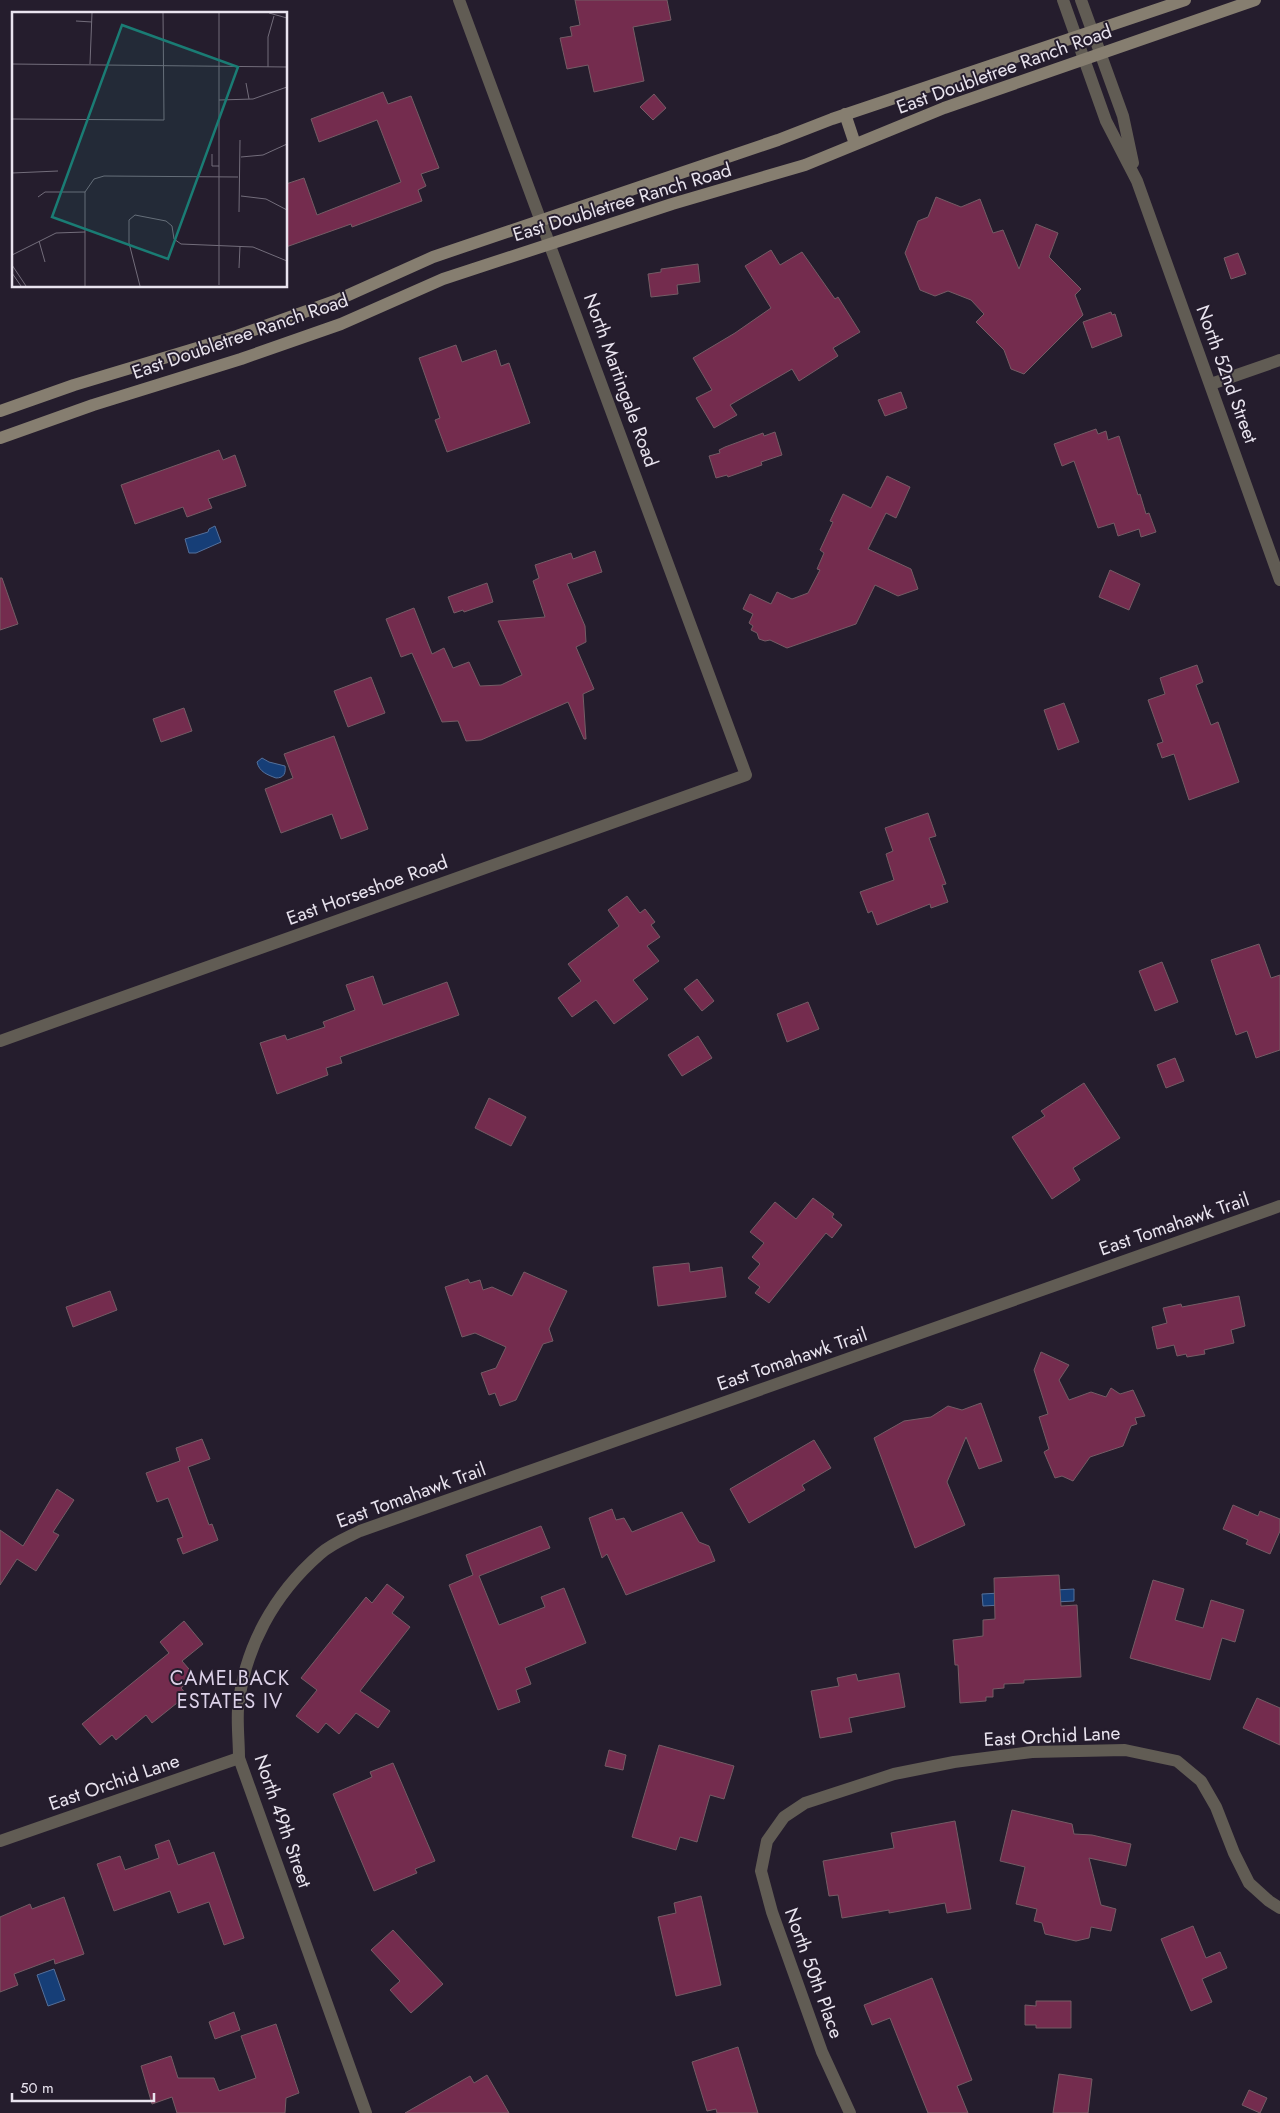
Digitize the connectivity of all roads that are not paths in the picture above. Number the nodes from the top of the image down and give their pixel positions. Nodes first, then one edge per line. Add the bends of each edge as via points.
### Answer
1 (459, 0) edge
2 (1064, 0) edge
3 (1081, 0) edge
4 (1185, 0) edge
5 (1255, 0) edge
6 (1093, 31) junction
7 (1077, 37) junction
8 (1101, 54) junction
9 (1084, 60) junction
10 (845, 114) junction
11 (855, 144) junction
12 (1136, 181) junction
13 (542, 220) junction
14 (550, 243) junction
15 (1280, 360) edge
16 (1211, 384) junction
17 (0, 411) edge
18 (0, 438) edge
19 (1280, 580) edge
20 (746, 774) joint
21 (0, 1041) edge
22 (1280, 1206) edge
23 (320, 1553) joint
24 (239, 1758) junction
25 (0, 1841) edge
26 (767, 1841) joint
27 (1280, 1908) edge
28 (366, 2113) edge
29 (850, 2113) edge

1 - 13 street, North Martingale Road
2 - 7 street, North 52nd Street
3 - 6 street, North 52nd Street
4 - 6 main road, East Doubletree Ranch Road
5 - 8 main road, East Doubletree Ranch Road
6 - 7 main road, East Doubletree Ranch Road
6 - 8 street, North 52nd Street
7 - 9 street, North 52nd Street
7 - 10 main road, East Doubletree Ranch Road
8 - 9 main road, East Doubletree Ranch Road
8 - 12 street, North 52nd Street via 1123,116
9 - 11 main road, East Doubletree Ranch Road via 944,108
9 - 12 street, North 52nd Street via 1106,121
10 - 11 main road
10 - 13 main road, East Doubletree Ranch Road
11 - 14 main road, East Doubletree Ranch Road via 805,165
12 - 16 street, North 52nd Street
13 - 14 street, North Martingale Road
13 - 17 main road, East Doubletree Ranch Road via 432,257 335,301 237,336
14 - 18 main road, East Doubletree Ranch Road via 443,279 341,324
14 - 20 street, North Martingale Road
15 - 16 street
16 - 19 street, North 52nd Street
20 - 21 street, East Horseshoe Road
22 - 23 street, East Tomahawk Trail via 360,1532
23 - 24 street, North 49th Street via 279,1597 262,1624 247,1663 238,1710
24 - 25 street, East Orchid Lane
24 - 28 street, North 49th Street
26 - 27 street, East Orchid Lane via 784,1817 805,1803 894,1774 1032,1752 1125,1750 1176,1762 1201,1781 1249,1883
26 - 29 street, North 50th Place via 761,1871 772,1912 822,2052

